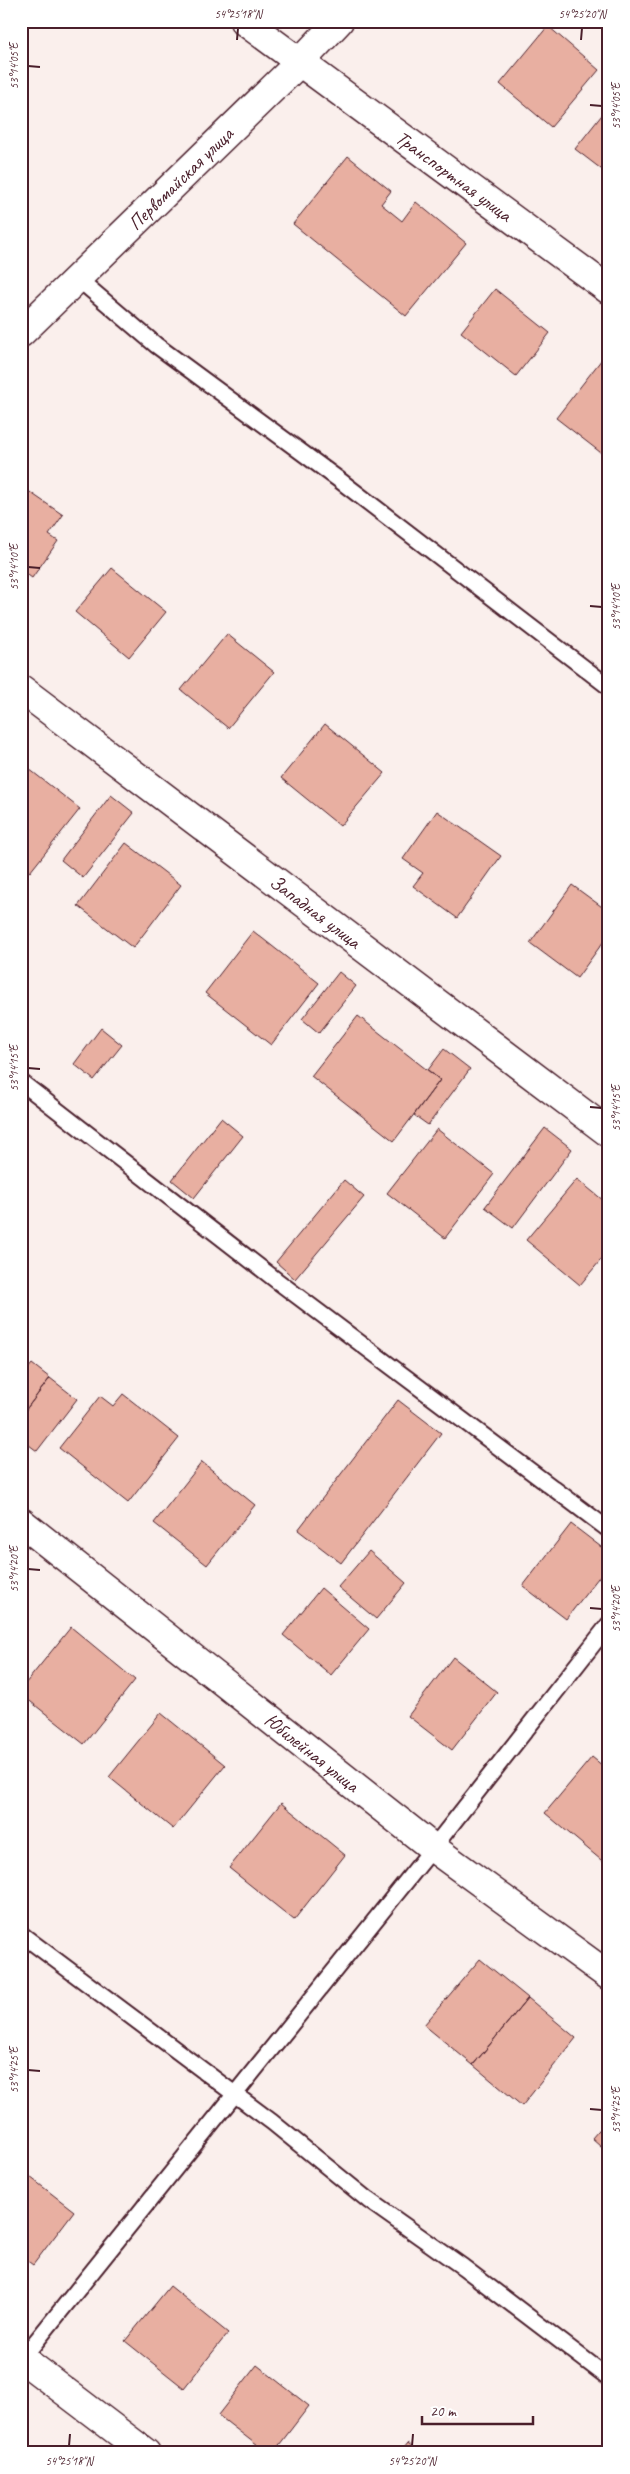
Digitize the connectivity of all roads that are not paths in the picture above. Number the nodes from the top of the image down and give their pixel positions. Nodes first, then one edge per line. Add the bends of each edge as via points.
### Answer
1 (244, 21) edge
2 (339, 21) edge
3 (300, 62) junction
4 (76, 278) junction
5 (609, 290) edge
6 (21, 333) edge
7 (609, 686) edge
8 (21, 690) edge
9 (21, 1082) edge
10 (609, 1133) edge
11 (21, 1522) edge
12 (609, 1530) edge
13 (609, 1624) edge
14 (433, 1848) junction
15 (21, 1934) edge
16 (609, 1976) edge
17 (235, 2094) junction
18 (22, 2359) edge
19 (609, 2378) edge
20 (146, 2453) edge

1 - 3 street, Транспортная улица
2 - 3 street, Первомайская улица
3 - 4 street, Первомайская улица
3 - 5 street, Транспортная улица
4 - 6 street, Первомайская улица
4 - 7 lane via 156,345
8 - 10 street, Западная улица
9 - 12 lane via 276,1280
11 - 14 street, Юбилейная улица
13 - 14 lane
14 - 16 street, Юбилейная улица
14 - 17 lane
15 - 17 lane
17 - 18 lane
17 - 19 lane via 368,2200 463,2267
18 - 20 street

